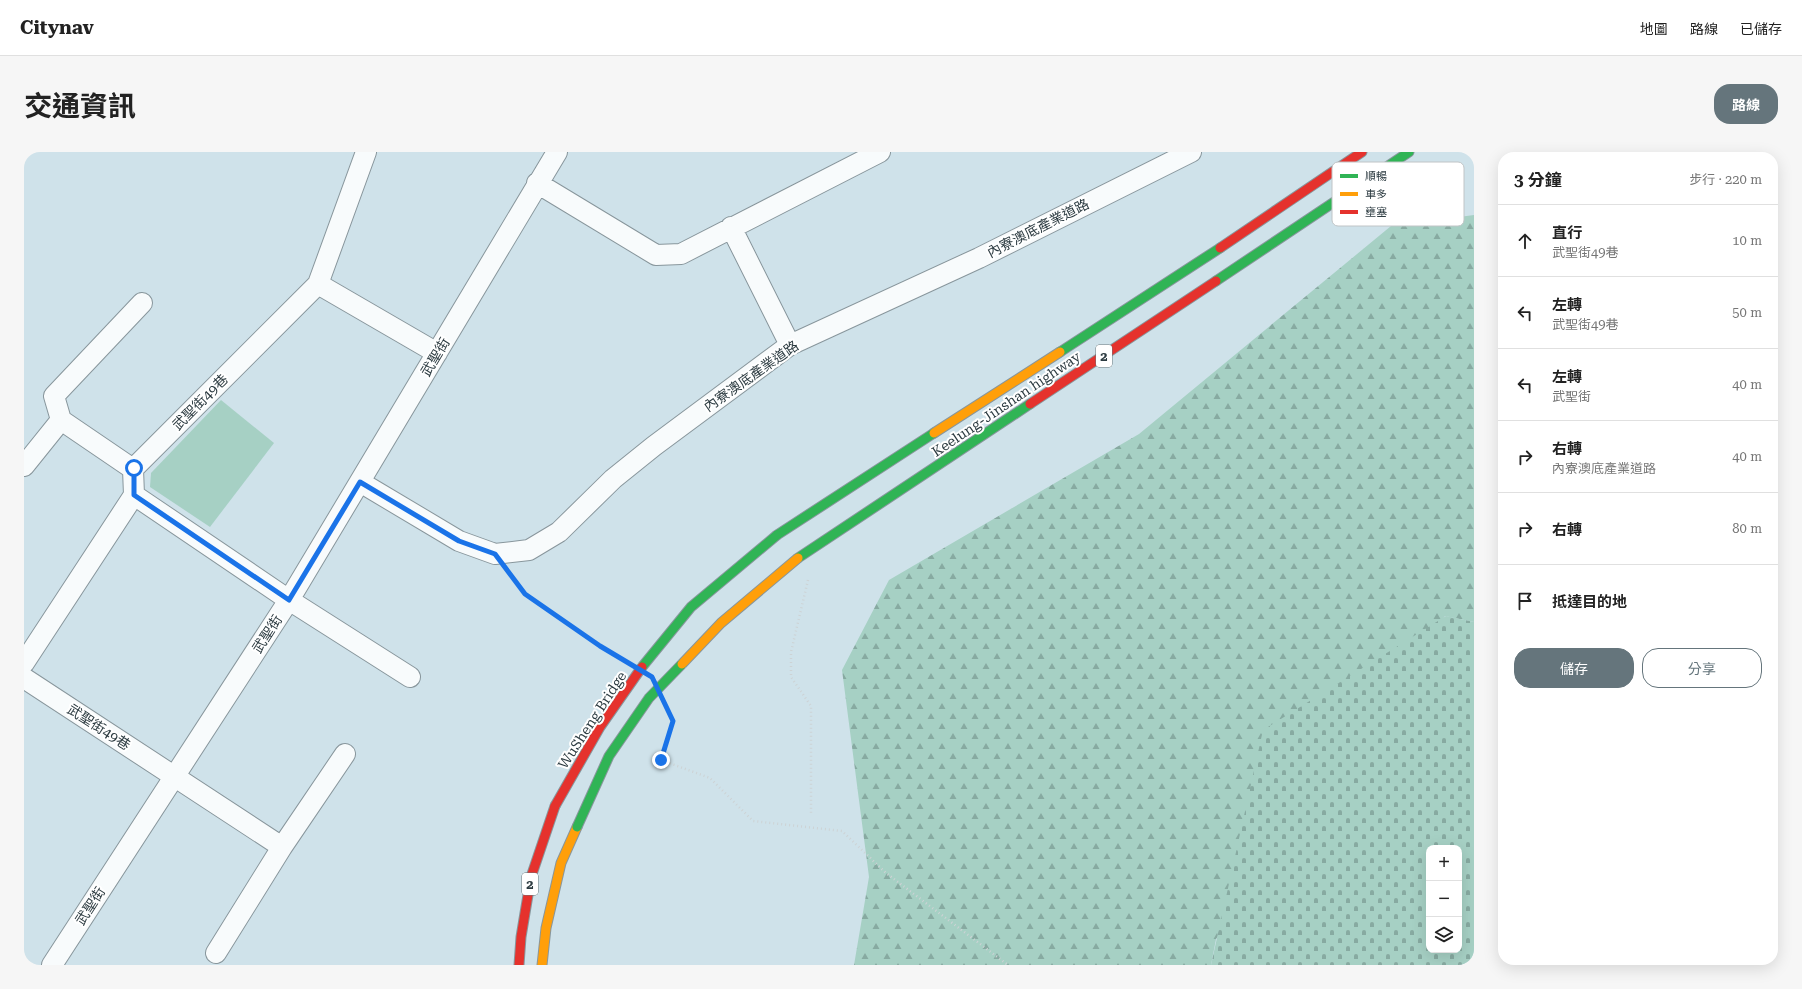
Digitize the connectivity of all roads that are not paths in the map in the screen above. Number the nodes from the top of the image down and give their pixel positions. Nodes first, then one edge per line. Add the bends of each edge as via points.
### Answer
1 (366, 152) edge
2 (557, 152) edge
3 (880, 152) edge
4 (1191, 152) edge
5 (1362, 152) edge
6 (1409, 152) edge
7 (1347, 162) edge
8 (1394, 162) edge
9 (1332, 172) edge
10 (537, 184) junction
11 (1332, 203) edge
12 (731, 227) junction
13 (318, 284) junction
14 (142, 303) dead end
15 (790, 345) junction
16 (437, 353) junction
17 (61, 420) junction
18 (24, 466) edge
19 (134, 468) junction
20 (360, 482) junction
21 (134, 495) junction
22 (777, 536) joint
23 (289, 600) junction
24 (24, 663) edge
25 (410, 677) dead end
26 (24, 678) edge
27 (345, 754) dead end
28 (174, 776) junction
29 (282, 847) junction
30 (216, 953) dead end
31 (52, 965) edge
32 (519, 965) edge
33 (542, 965) edge

1 - 13 street, 武聖街49巷
2 - 10 street, 武聖街
3 - 12 street
4 - 15 street, 內寮澳底產業道路 via 979,258
5 - 7 main road, Keelung-Jinshan highway / 2
6 - 8 main road, Keelung-Jinshan highway / 2, bridge
9 - 22 main road, Keelung-Jinshan highway / 2
10 - 12 street via 656,255 681,254
10 - 16 street, 武聖街
11 - 33 main road, Keelung-Jinshan highway / 2, bridge via 798,558 721,623 649,698 609,756 561,863 546,928
12 - 15 street
13 - 16 street
13 - 19 street, 武聖街49巷
14 - 17 street via 54,396
15 - 20 street, 內寮澳底產業道路 via 619,474 558,532 529,550 495,554 459,541
16 - 20 street, 武聖街
17 - 18 street
17 - 19 street
19 - 21 street
20 - 23 street, 武聖街
21 - 23 street
21 - 24 street
22 - 32 main road, WuSheng Bridge / 2, bridge via 691,607 642,667 600,727 554,806 531,877
23 - 25 street
23 - 28 street, 武聖街
26 - 28 street, 武聖街49巷
27 - 29 street
28 - 29 street, 武聖街49巷
28 - 31 street, 武聖街
29 - 30 street

